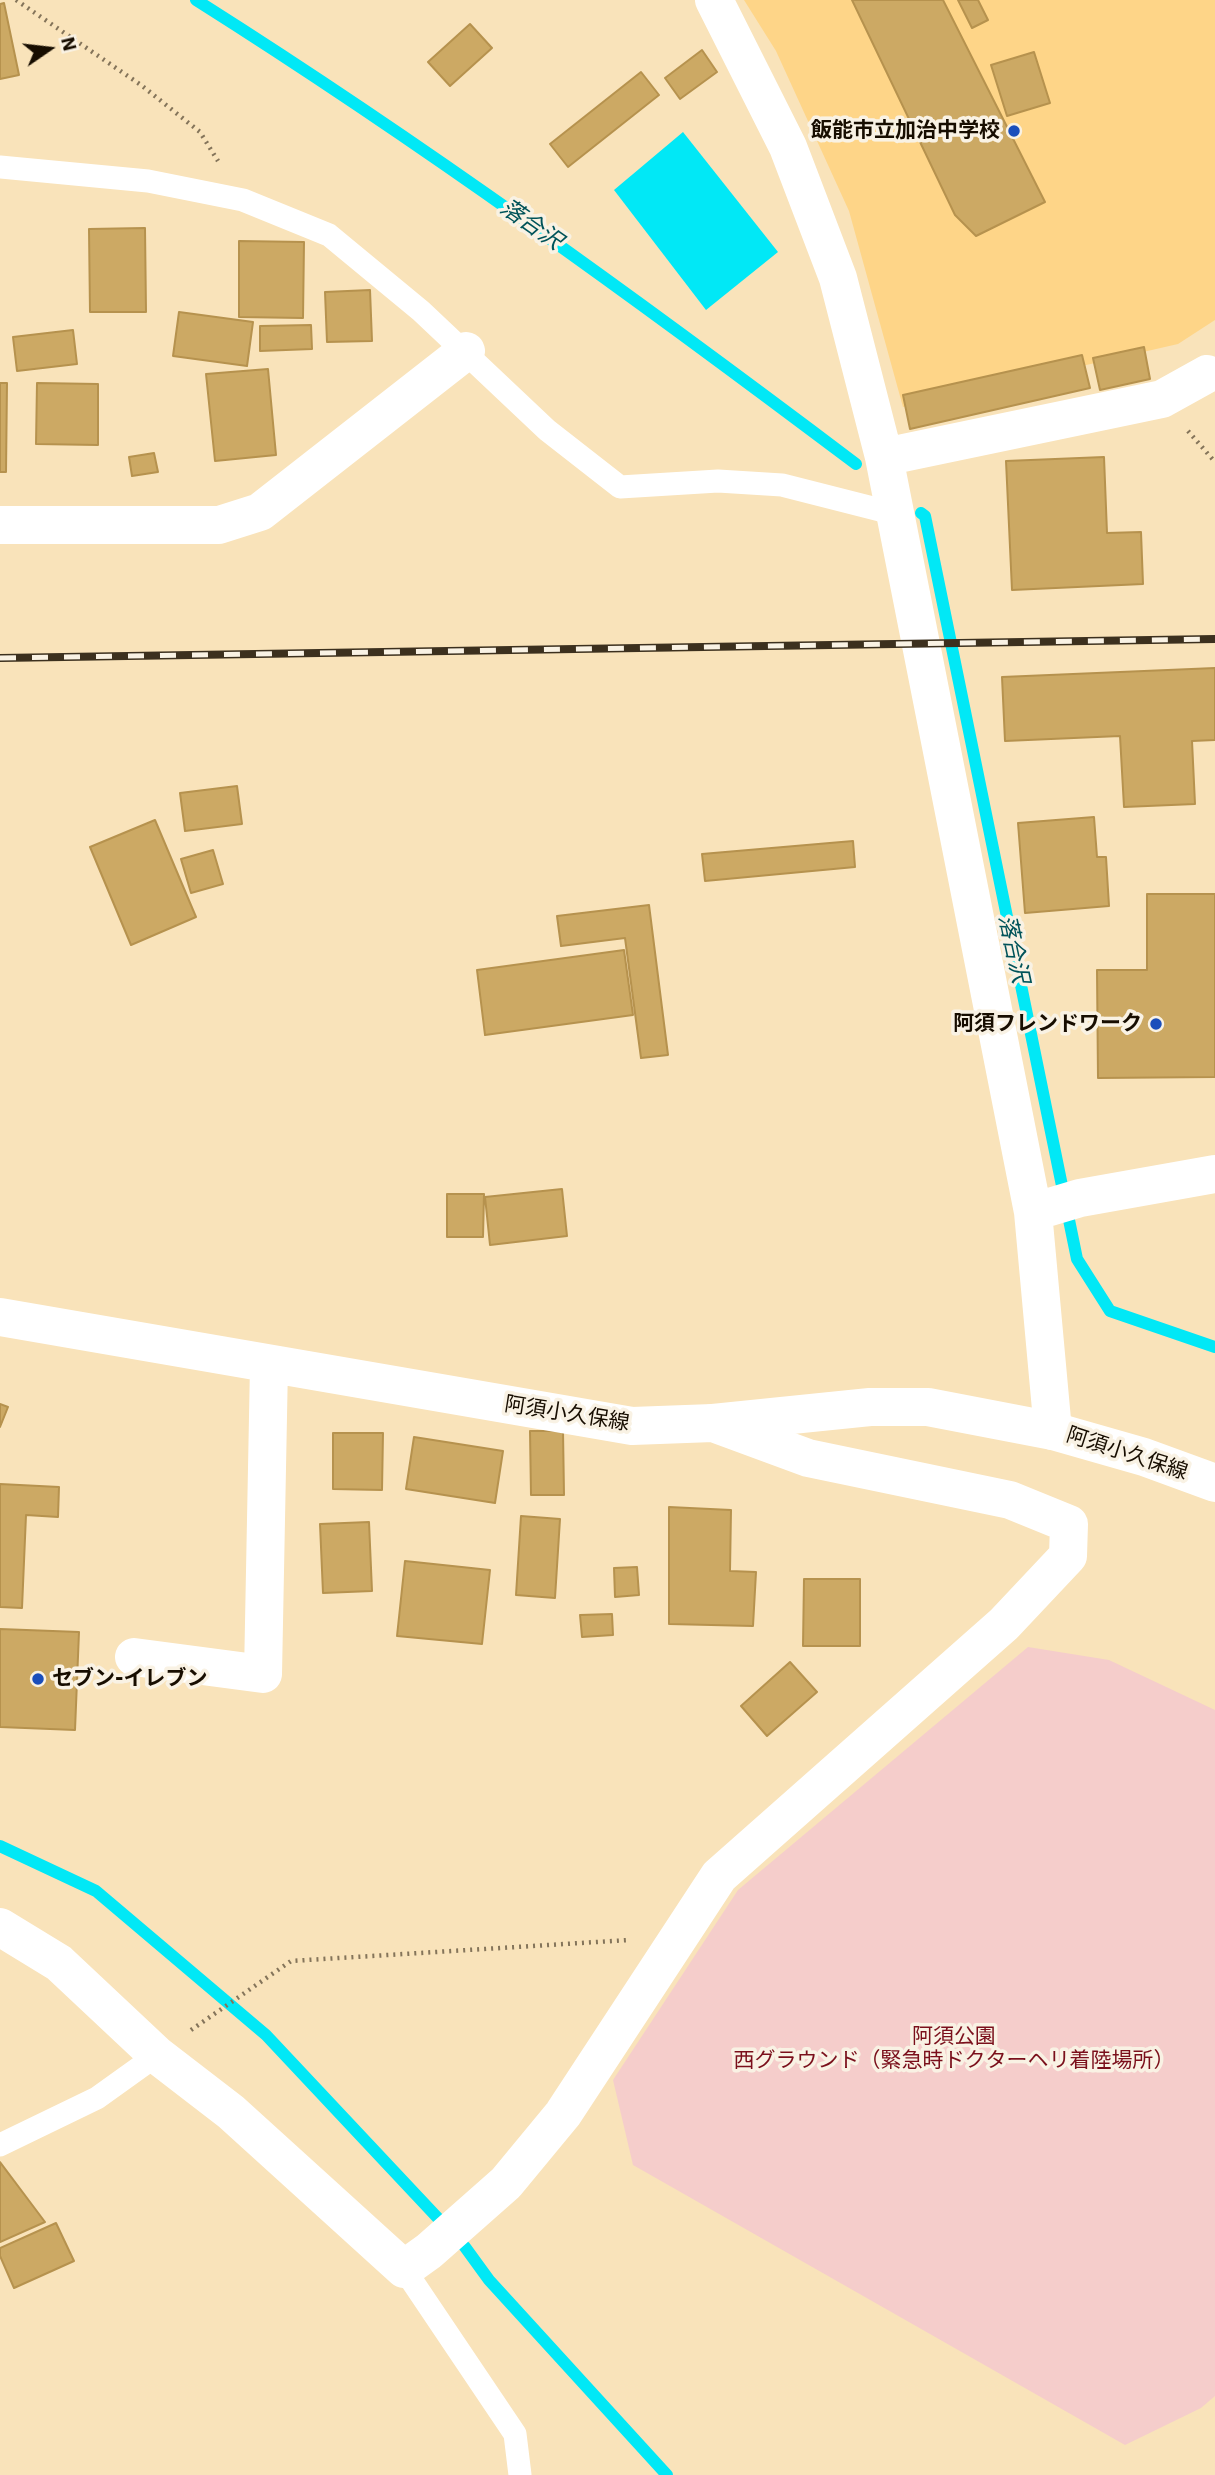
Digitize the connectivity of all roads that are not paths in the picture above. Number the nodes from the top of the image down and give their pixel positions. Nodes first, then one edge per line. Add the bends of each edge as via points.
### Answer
1 (713, 0) edge
2 (0, 167) edge
3 (466, 351) junction
4 (1208, 374) dead end
5 (884, 457) junction
6 (896, 514) junction
7 (0, 524) edge
8 (1215, 1174) edge
9 (1053, 1206) junction
10 (0, 1317) edge
11 (269, 1365) junction
12 (713, 1423) junction
13 (1053, 1431) junction
14 (1215, 1483) edge
15 (134, 1657) dead end
16 (0, 1927) edge
17 (157, 2055) junction
18 (0, 2145) edge
19 (417, 2260) junction
20 (520, 2475) edge

1 - 5 street via 788,147 820,227 838,278
2 - 3 lane via 148,181 243,200 328,235
3 - 6 lane via 547,430 620,487 718,481 782,485
3 - 7 street via 260,512 219,525
4 - 5 street via 1162,400
5 - 6 street
6 - 9 street
8 - 9 street
9 - 13 street
10 - 11 street, 阿須小久保線
11 - 12 street, 阿須小久保線 via 632,1426
11 - 15 street via 263,1674
12 - 13 street, 阿須小久保線 via 928,1407
12 - 19 street via 808,1458 1010,1500 1069,1524 1068,1556 1004,1624 719,1876 564,2114 506,2183
13 - 14 street, 阿須小久保線
16 - 17 street via 59,1963
17 - 18 lane via 97,2098
17 - 19 street
19 - 20 lane via 515,2434

